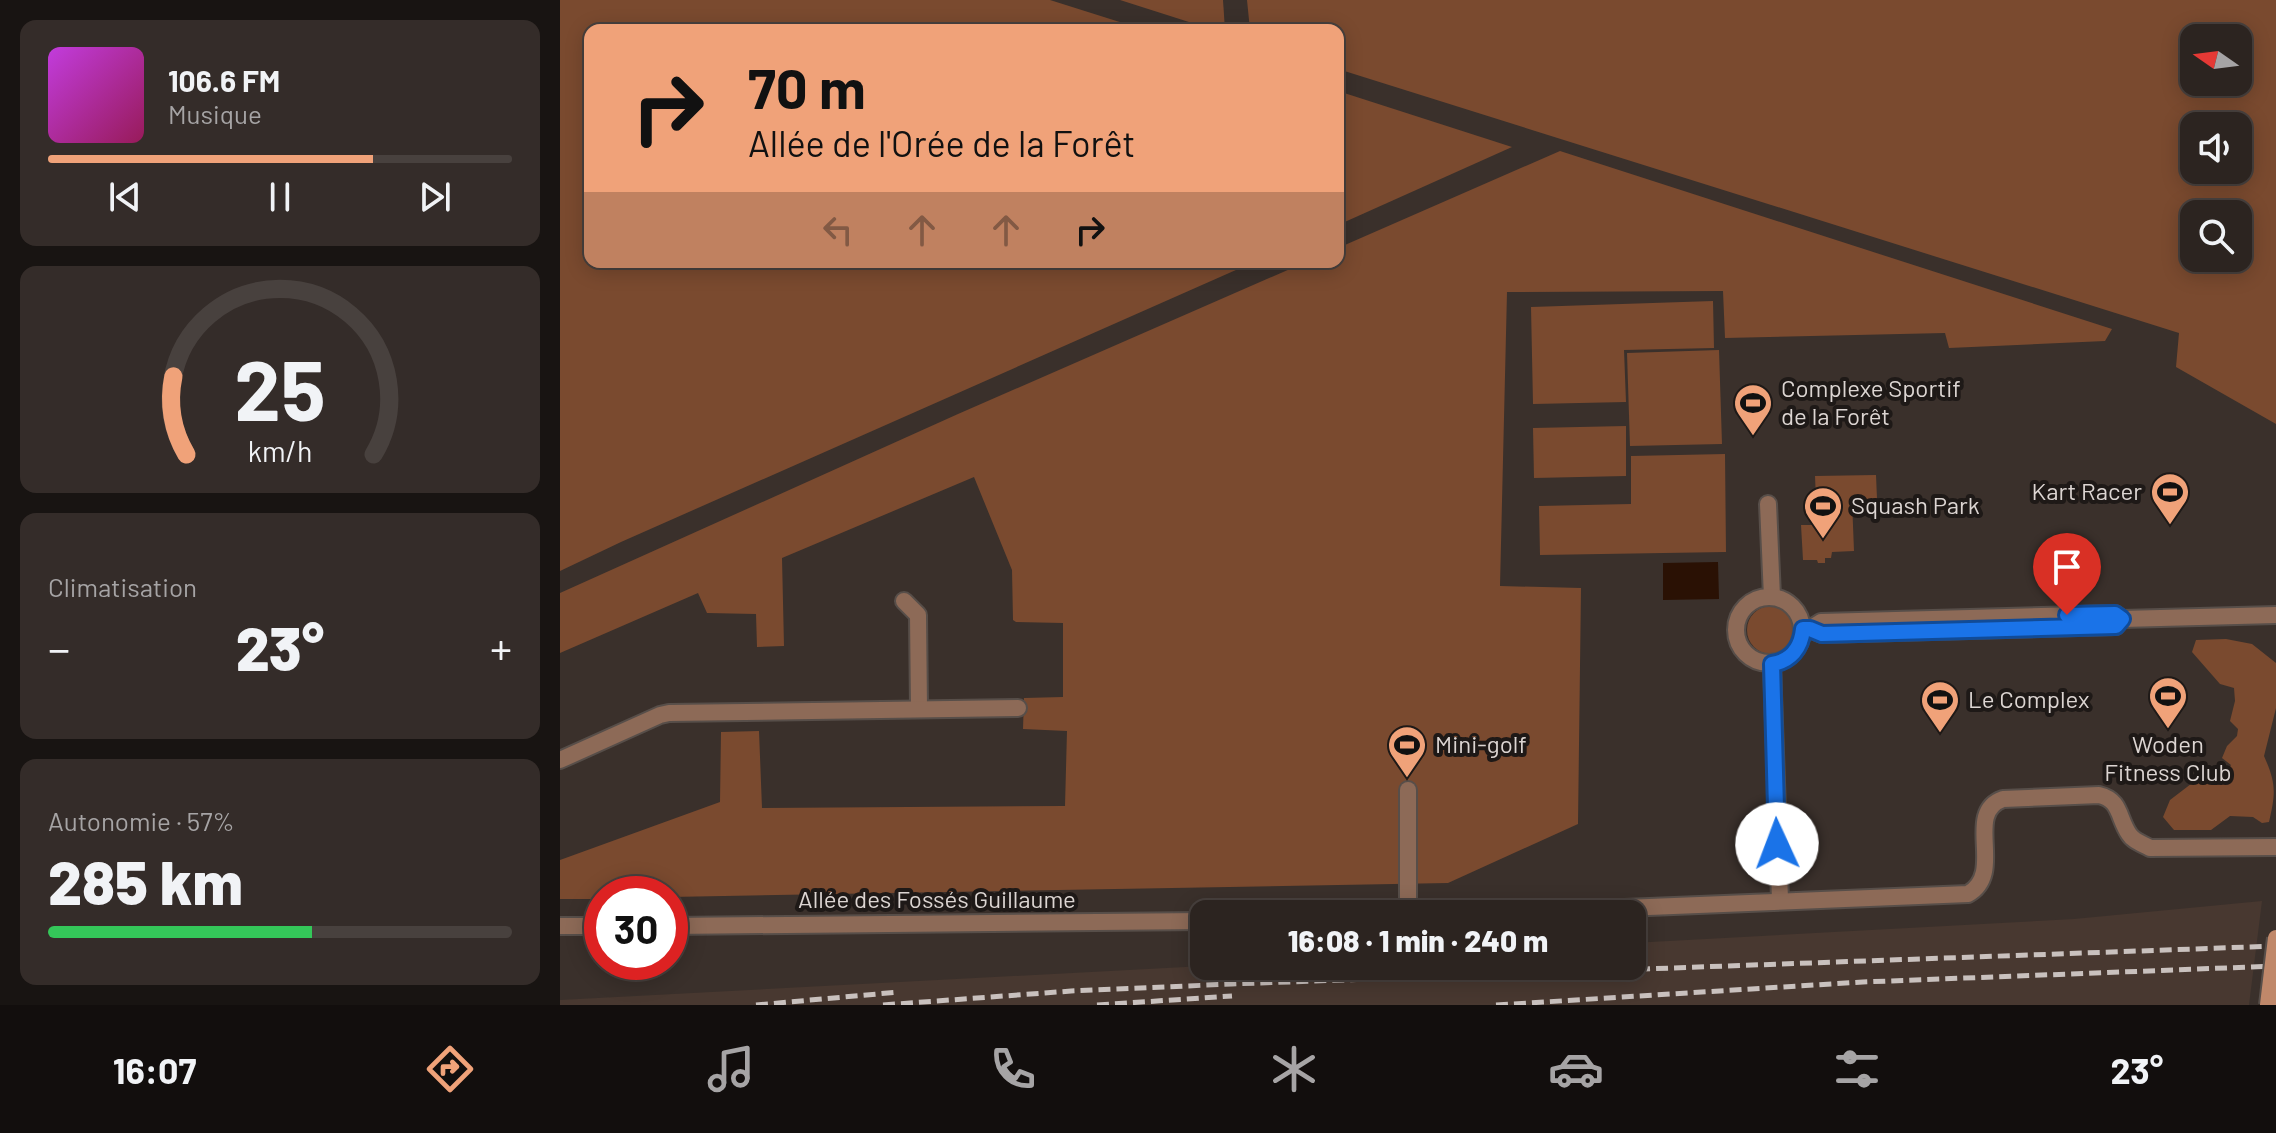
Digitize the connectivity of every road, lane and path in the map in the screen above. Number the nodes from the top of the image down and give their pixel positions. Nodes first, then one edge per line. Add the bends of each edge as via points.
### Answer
1 (1768, 504) dead end
2 (1772, 597) junction
3 (904, 601) dead end
4 (2276, 615) edge
5 (1807, 629) junction
6 (1772, 664) junction
7 (1018, 708) dead end
8 (919, 709) junction
9 (560, 760) edge
10 (1408, 790) dead end
11 (2276, 847) edge
12 (1408, 900) edge
13 (1780, 900) junction
14 (1646, 906) edge
15 (1190, 921) edge
16 (560, 926) edge
17 (584, 926) edge
18 (688, 926) edge
19 (2276, 938) edge
20 (2268, 1005) edge

1 - 2 street
2 - 5 street via 1793,606
2 - 6 street via 1761,597 1744,608 1736,627 1747,656
3 - 8 street via 918,615
4 - 5 street via 2122,619 2116,626 1822,634
5 - 6 street via 1789,658
6 - 13 street
7 - 8 street
8 - 9 street via 669,713
10 - 12 street
11 - 13 street via 2150,848 2132,838 2119,809 2106,797 2003,799 1987,813 1984,876 1968,894
13 - 14 street
15 - 18 street, Allée des Fossés Guillaume
16 - 17 street
19 - 20 street, bridge

